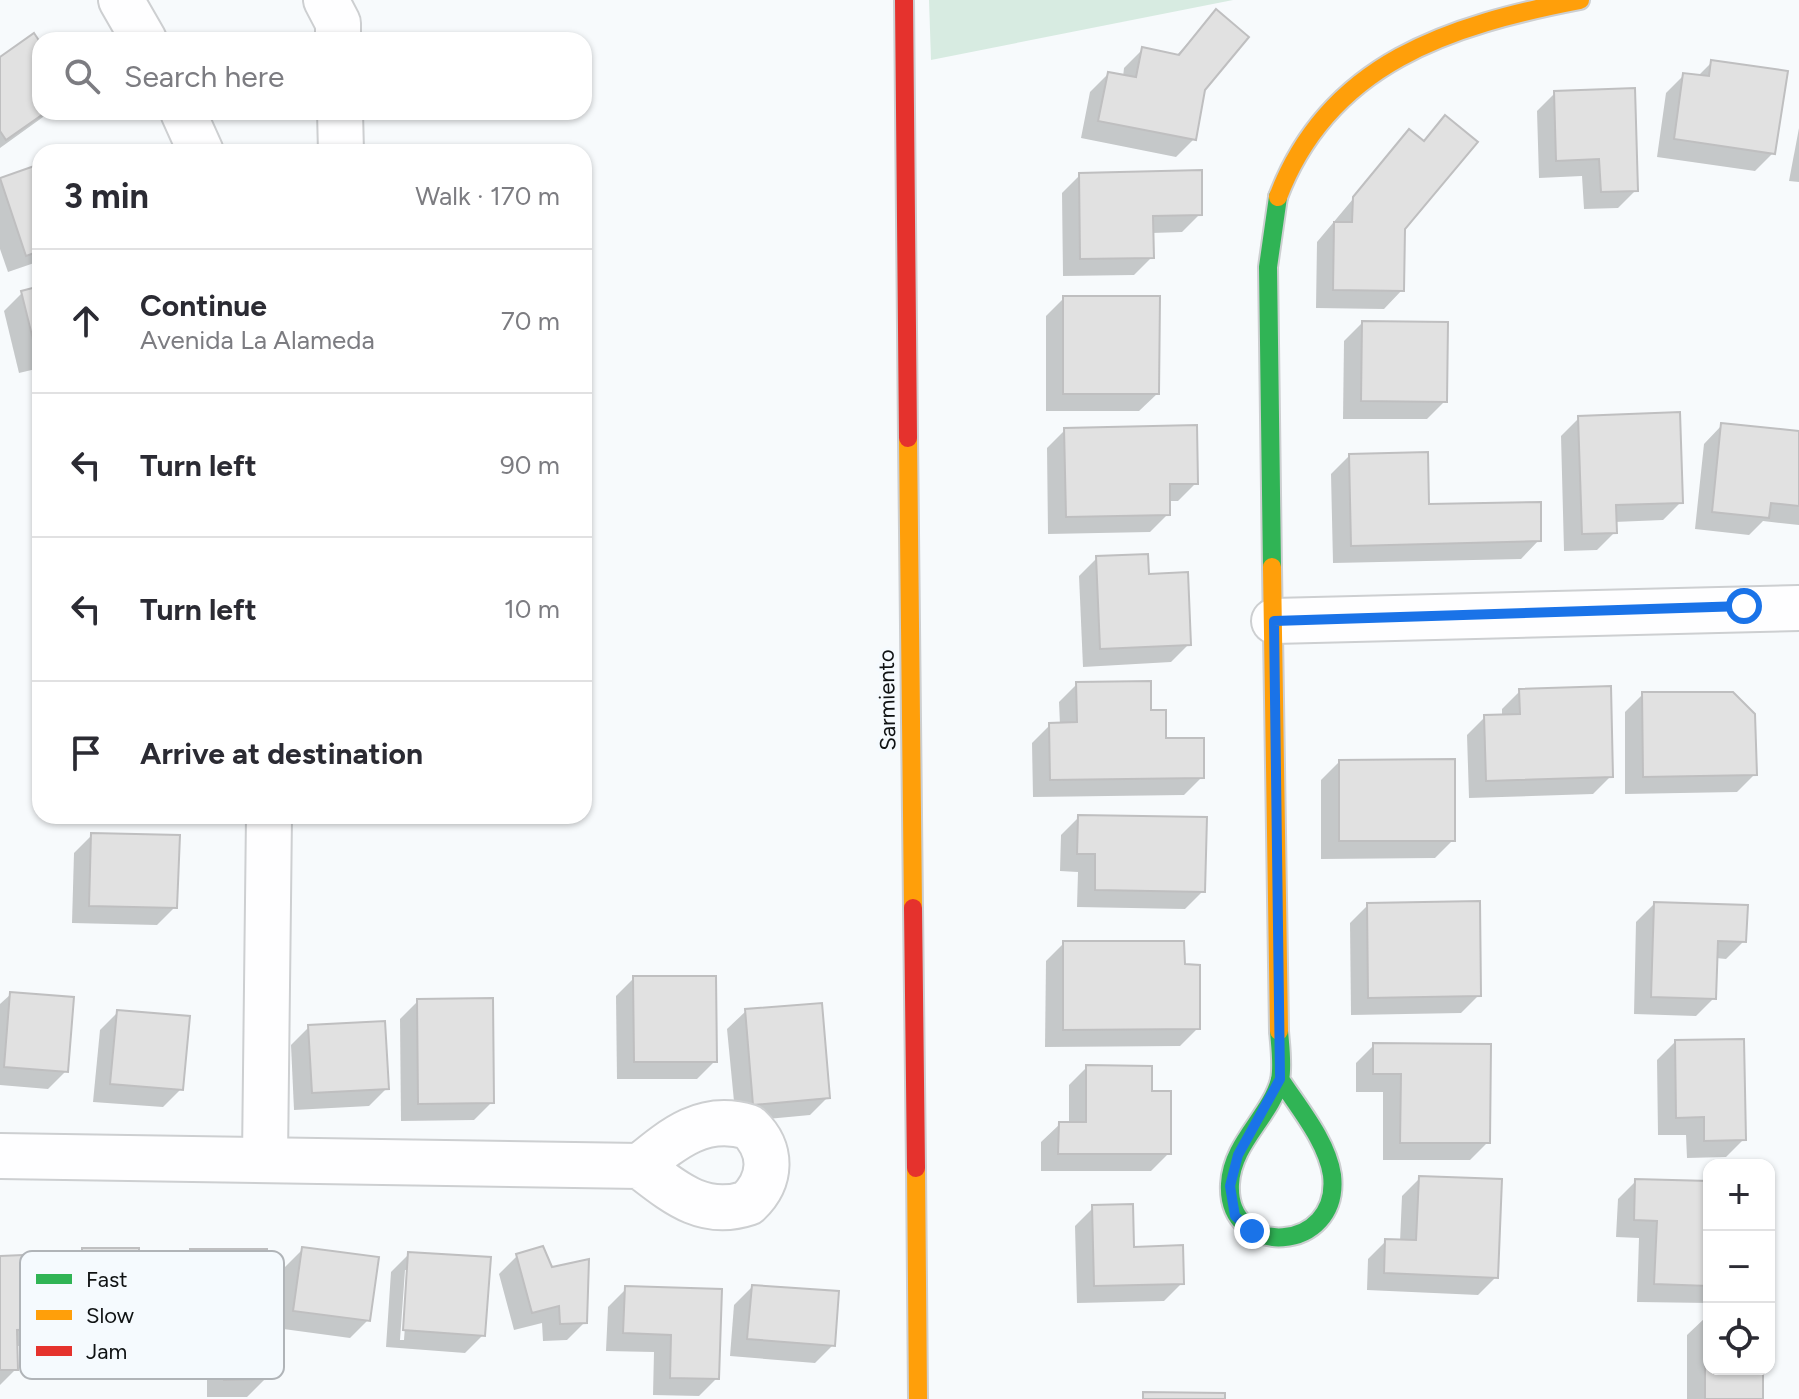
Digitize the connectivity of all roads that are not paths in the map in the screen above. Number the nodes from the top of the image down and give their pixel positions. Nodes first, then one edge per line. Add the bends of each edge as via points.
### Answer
1 (121, 0) edge
2 (326, 0) edge
3 (904, 0) edge
4 (1580, 0) edge
5 (139, 32) edge
6 (338, 32) edge
7 (187, 120) edge
8 (340, 120) edge
9 (197, 144) edge
10 (341, 144) edge
11 (1799, 608) edge
12 (1274, 621) junction
13 (269, 824) edge
14 (1280, 1079) junction
15 (0, 1156) edge
16 (265, 1157) junction
17 (640, 1166) dead end
18 (918, 1399) edge

1 - 5 street
2 - 6 street
3 - 18 street, Sarmiento
4 - 12 street via 1416,46 1366,74 1326,108 1301,146 1277,199 1268,267
7 - 9 street
8 - 10 street
11 - 12 street
12 - 14 street
13 - 16 street
14 - 14 street via 1238,1155 1230,1186 1235,1216 1252,1231 1279,1239 1304,1235 1322,1222 1332,1200 1331,1174 1322,1153
15 - 16 street
16 - 17 street

